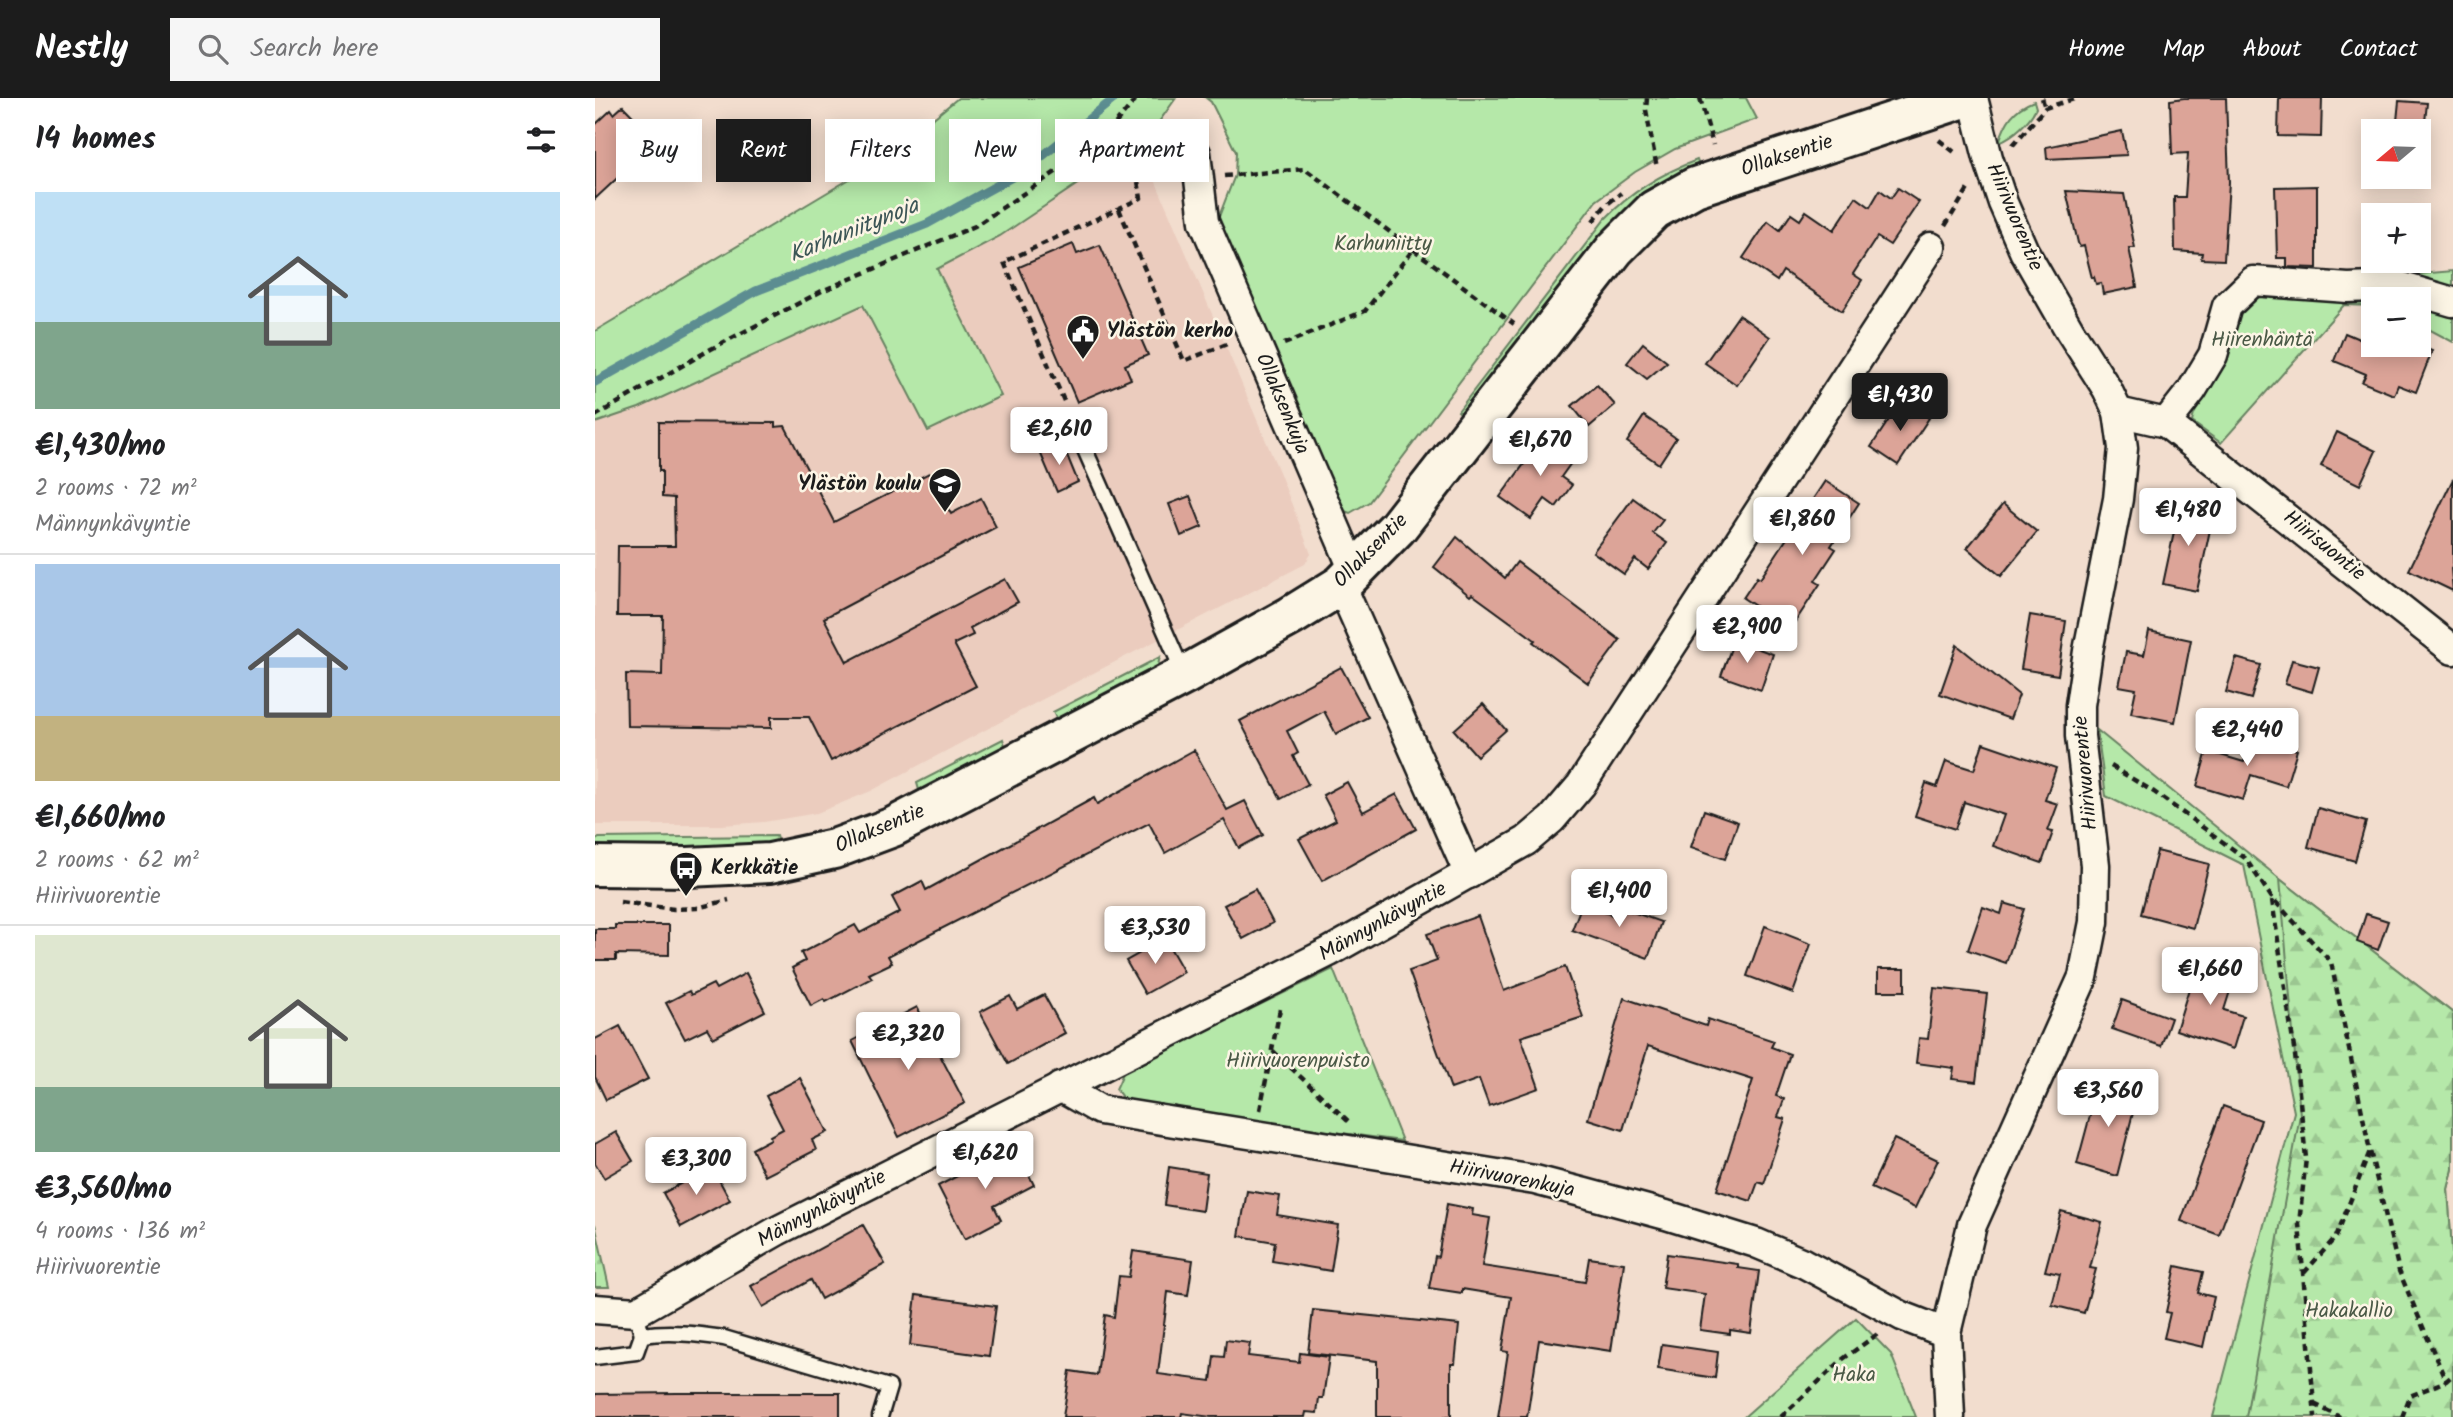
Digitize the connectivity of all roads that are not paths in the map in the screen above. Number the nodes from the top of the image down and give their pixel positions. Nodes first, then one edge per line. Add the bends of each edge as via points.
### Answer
1 (1964, 98) edge
2 (1973, 98) edge
3 (1199, 182) edge
4 (1931, 247) dead end
5 (2453, 302) edge
6 (2118, 412) junction
7 (1071, 418) road end
8 (2166, 423) junction
9 (1347, 579) junction
10 (2453, 650) edge
11 (1185, 675) junction
12 (595, 866) edge
13 (1469, 874) junction
14 (1060, 1087) junction
15 (595, 1309) edge
16 (639, 1324) junction
17 (1946, 1333) junction
18 (595, 1357) edge
19 (880, 1417) edge
20 (1950, 1417) edge

1 - 9 street, Ollaksentie via 1695,187 1654,210 1615,249 1397,528
2 - 6 street, Hiirivuorentie via 2003,203 2024,251
3 - 9 street, Ollaksenkuja via 1204,222 1261,354
4 - 13 street, Männynkävyntie via 1581,785 1526,841
5 - 8 street via 2399,286 2348,288 2253,281 2227,306 2213,355
6 - 8 street, Hiirisuontie
6 - 17 street, Hiirivuorentie via 2123,448 2118,499 2080,705 2095,865 2094,922 2083,977 1972,1225
7 - 11 lane
8 - 10 street, Hiirisuontie
9 - 11 street, Ollaksentie
9 - 13 street, Ollaksenkuja
11 - 12 street, Ollaksentie via 893,827 834,849 770,863
13 - 14 street, Männynkävyntie via 1286,974
14 - 16 street, Männynkävyntie via 777,1231
14 - 17 street, Hiirivuorenkuja via 1100,1110 1535,1180 1665,1215 1756,1243
15 - 16 street
16 - 18 lane via 636,1352
16 - 19 lane via 660,1333 724,1338 889,1387
17 - 20 street, Hiirivuorentie

